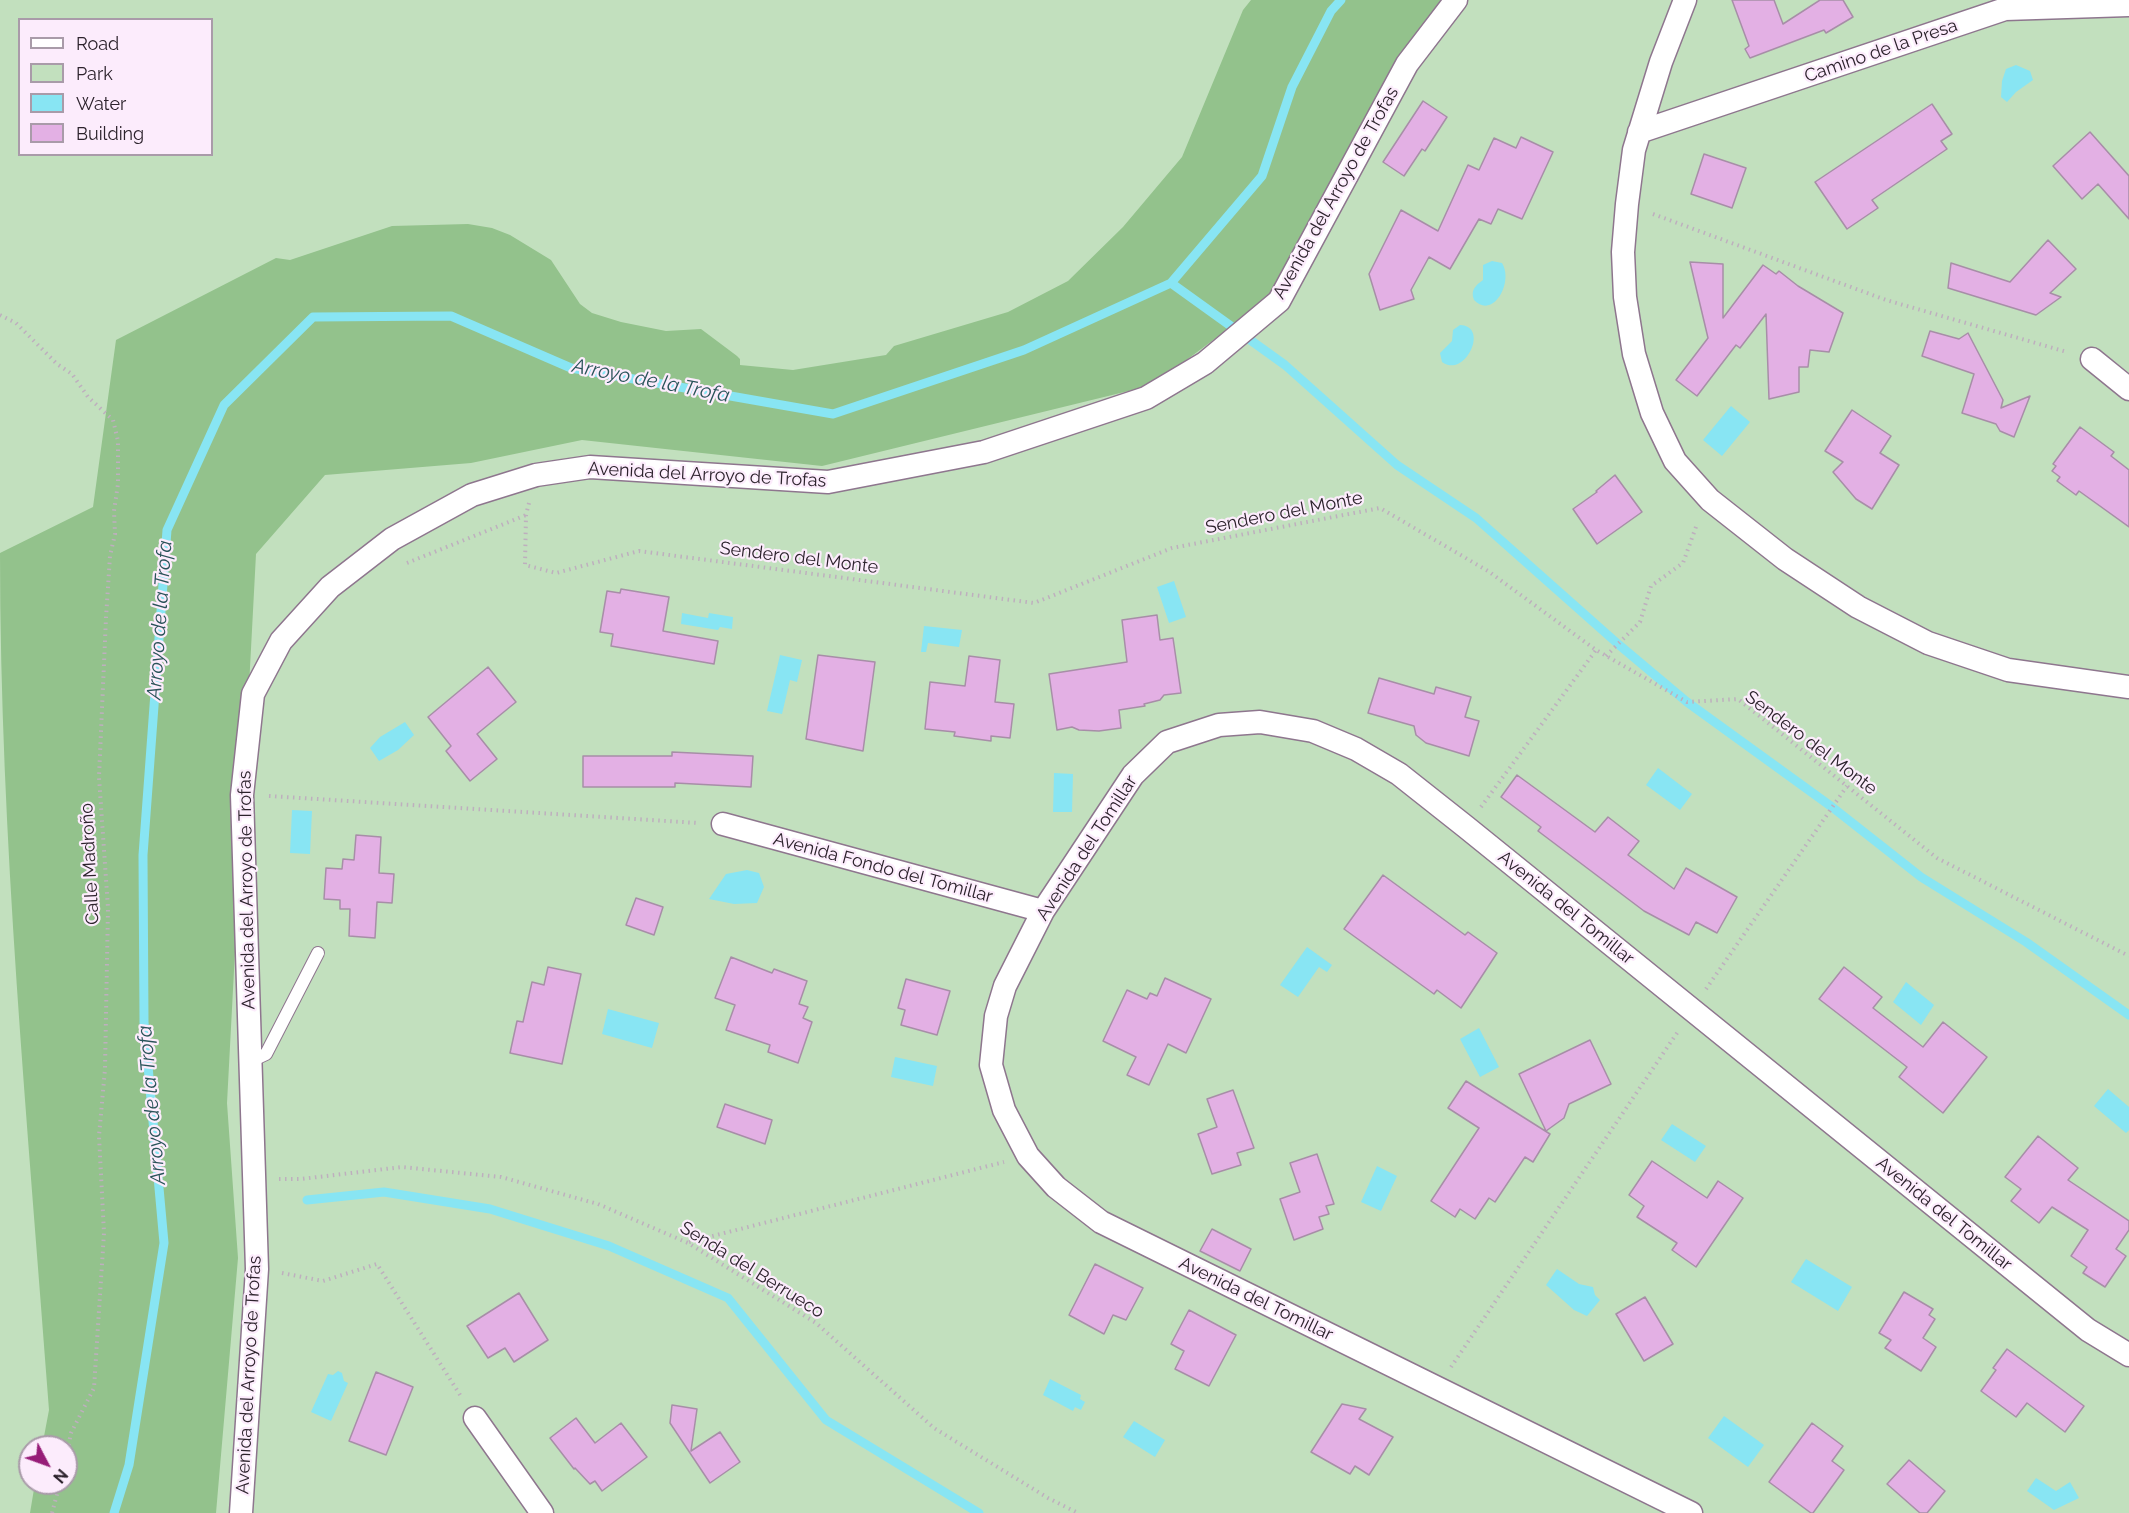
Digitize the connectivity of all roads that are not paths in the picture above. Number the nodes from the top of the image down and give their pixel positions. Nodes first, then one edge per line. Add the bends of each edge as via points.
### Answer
1 (1456, 0) edge
2 (1685, 0) edge
3 (2129, 5) edge
4 (1639, 132) junction
5 (2092, 359) road end
6 (2129, 389) edge
7 (2129, 687) edge
8 (723, 824) road end
9 (1043, 911) junction
10 (318, 953) dead end
11 (250, 1061) junction
12 (2129, 1355) edge
13 (475, 1418) road end
14 (241, 1513) edge
15 (542, 1513) edge
16 (1691, 1513) edge

1 - 11 street, Avenida del Arroyo de Trofas via 1407,64 1279,301 1204,363 1146,398 984,452 828,482 590,467 536,475 472,495 392,539 330,587 281,641 253,694 242,795
2 - 4 street
3 - 4 street, Camino de la Presa via 2005,9
4 - 7 street via 1627,204 1625,285 1634,354 1652,413 1674,461 1710,500 1785,560 1858,607 1928,643 2008,670
5 - 6 street
8 - 9 street, Avenida Fondo del Tomillar
9 - 12 street, Avenida del Tomillar via 1133,775 1167,742 1220,724 1260,722 1312,731 1356,749 1399,774 2088,1330
9 - 16 street, Avenida del Tomillar via 1005,986 996,1016 991,1065 1004,1110 1028,1156 1056,1188 1101,1222
10 - 11 lane via 266,1054
11 - 14 street, Avenida del Arroyo de Trofas via 257,1269
13 - 15 street

